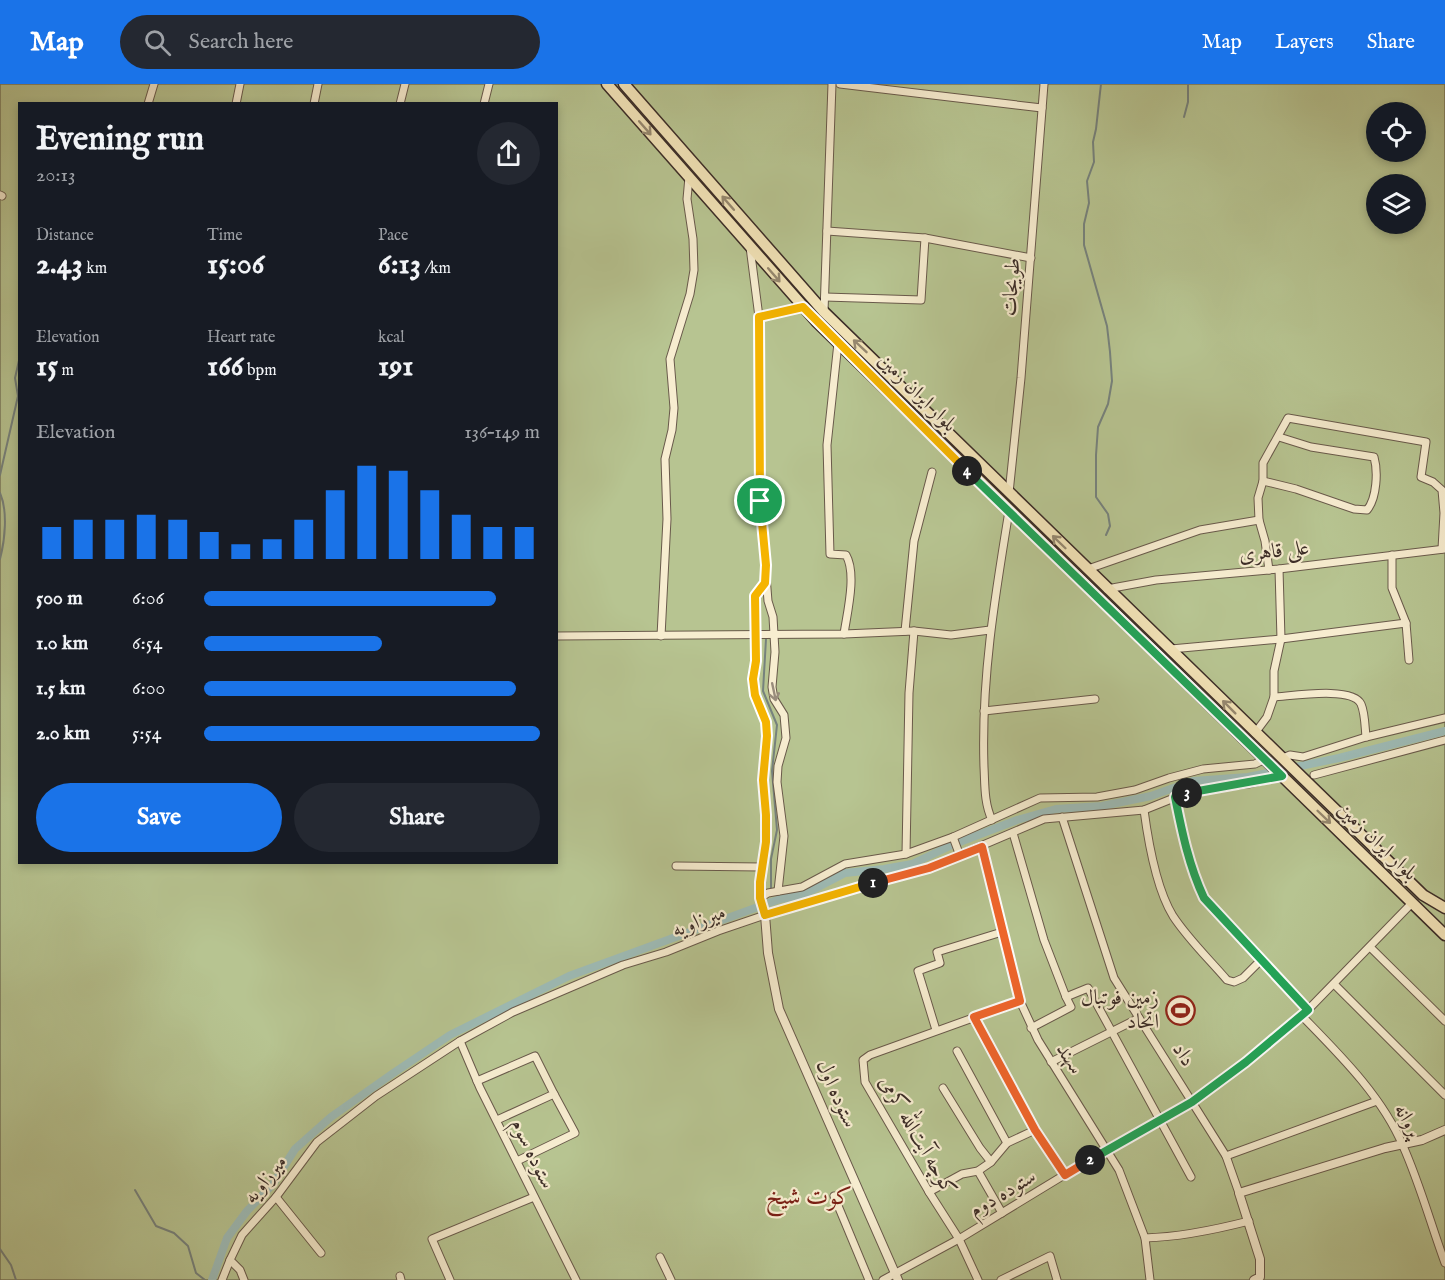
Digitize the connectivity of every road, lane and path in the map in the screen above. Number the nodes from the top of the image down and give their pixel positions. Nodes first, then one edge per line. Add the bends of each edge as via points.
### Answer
1 (154, 84) edge
2 (240, 84) edge
3 (318, 84) edge
4 (405, 84) edge
5 (489, 84) edge
6 (607, 84) edge
7 (624, 84) edge
8 (832, 84) edge
9 (840, 84) edge
10 (1044, 84) edge
11 (149, 102) edge
12 (236, 102) edge
13 (314, 102) edge
14 (400, 102) edge
15 (484, 102) edge
16 (1042, 108) junction
17 (688, 177) junction
18 (827, 231) junction
19 (925, 238) junction
20 (750, 247) junction
21 (1030, 258) junction
22 (825, 297) junction
23 (803, 307) junction
24 (824, 312) junction
25 (759, 317) junction
26 (838, 343) junction
27 (1279, 437) junction
28 (932, 472) dead end
29 (1263, 481) junction
30 (1009, 493) junction
31 (1009, 511) junction
32 (1258, 520) junction
33 (1444, 549) edge
34 (1392, 555) junction
35 (1088, 569) junction
36 (1279, 569) junction
37 (1269, 570) junction
38 (765, 583) junction
39 (1107, 589) junction
40 (1406, 623) junction
41 (990, 630) junction
42 (905, 631) junction
43 (914, 631) junction
44 (774, 634) junction
45 (844, 634) junction
46 (756, 635) junction
47 (558, 636) edge
48 (661, 636) junction
49 (1281, 639) junction
50 (1171, 649) junction
51 (1409, 660) dead end
52 (1275, 697) junction
53 (1095, 699) dead end
54 (984, 711) junction
55 (1445, 718) edge
56 (1255, 733) junction
57 (1366, 737) junction
58 (1445, 740) edge
59 (1285, 760) junction
60 (1267, 761) junction
61 (1314, 775) dead end
62 (1282, 776) junction
63 (1175, 797) junction
64 (1144, 810) junction
65 (1062, 817) junction
66 (992, 820) junction
67 (1013, 833) junction
68 (954, 839) junction
69 (982, 847) junction
70 (959, 853) junction
71 (906, 854) junction
72 (676, 866) dead end
73 (761, 867) junction
74 (774, 892) junction
75 (760, 900) junction
76 (1412, 903) junction
77 (1445, 908) edge
78 (764, 914) junction
79 (1002, 932) junction
80 (1445, 935) edge
81 (1370, 947) junction
82 (1261, 960) junction
83 (1334, 984) junction
84 (1066, 998) junction
85 (1020, 1001) junction
86 (1305, 1013) junction
87 (974, 1017) junction
88 (1139, 1018) junction
89 (1445, 1021) edge
90 (1031, 1028) junction
91 (936, 1030) junction
92 (1111, 1032) junction
93 (460, 1041) junction
94 (957, 1052) dead end
95 (1051, 1062) junction
96 (477, 1081) junction
97 (943, 1088) dead end
98 (554, 1094) junction
99 (1445, 1095) edge
100 (1377, 1101) junction
101 (1192, 1102) junction
102 (497, 1120) junction
103 (1159, 1121) junction
104 (1035, 1130) junction
105 (1445, 1130) edge
106 (1007, 1143) junction
107 (1403, 1145) junction
108 (1107, 1149) junction
109 (1226, 1156) junction
110 (517, 1161) junction
111 (991, 1162) junction
112 (978, 1171) junction
113 (1065, 1175) junction
114 (1191, 1177) dead end
115 (929, 1192) junction
116 (1239, 1193) junction
117 (834, 1196) dead end
118 (276, 1197) junction
119 (534, 1197) junction
120 (1002, 1213) junction
121 (1249, 1221) junction
122 (1145, 1238) junction
123 (959, 1239) junction
124 (321, 1253) dead end
125 (660, 1257) dead end
126 (230, 1260) junction
127 (1445, 1263) edge
128 (897, 1276) edge
129 (1258, 1279) edge
130 (222, 1280) edge
131 (244, 1280) edge
132 (450, 1280) edge
133 (576, 1280) edge
134 (671, 1280) edge
135 (869, 1280) edge
136 (883, 1280) edge
137 (978, 1280) edge
138 (1001, 1280) edge
139 (1057, 1280) edge
140 (1150, 1280) edge

1 - 11 street
2 - 12 street
3 - 13 street
4 - 14 street
5 - 15 street
6 -> 17 main road, بلوار ایران زمین
24 -> 7 main road, بلوار ایران زمین
8 - 18 street
9 - 16 street
10 - 16 street, طویجات
16 - 21 street, طویجات
17 - 20 main road, بلوار ایران زمین
17 - 48 street via 694,270 670,359 674,408 665,459 667,519
18 - 19 street
18 - 22 street
19 - 21 street
19 - 22 street via 921,300
20 -> 23 main road, بلوار ایران زمین
20 - 25 street
21 - 30 street, طویجات
22 - 24 street
23 - 25 street
23 - 26 main road, بلوار ایران زمین
30 -> 24 main road, بلوار ایران زمین
25 - 38 street via 760,501
26 - 31 main road, بلوار ایران زمین
26 - 45 street via 827,454 830,554 846,555 850,561
27 - 29 street via 1263,463
27 - 29 street via 1311,447 1374,457 1372,504 1367,510 1354,509
27 - 33 street via 1288,418 1426,442 1422,477 1442,490
28 - 42 street via 914,541
29 - 32 street
35 -> 30 main road, بلوار ایران زمین
31 - 41 street
31 - 60 main road, بلوار ایران زمین
32 - 35 street via 1200,530
32 - 37 street
33 - 34 street, علی قاهری
34 - 36 street, علی قاهری
34 - 40 street via 1392,588
35 - 39 main road, بلوار ایران زمین
36 - 37 street, علی قاهری
36 - 49 street
37 - 39 street, علی قاهری via 1156,580
38 - 44 street
38 - 46 street via 755,596
39 - 50 main road, بلوار ایران زمین
40 - 49 street
40 - 51 street
41 - 43 street via 951,634
41 - 54 street
42 - 43 street
42 - 45 street
43 - 71 street
44 - 45 street
44 - 46 street
44 -> 74 street via 772,687 784,715 786,738 778,766 784,837
46 - 48 street
46 - 73 street via 753,679 767,736 763,780 766,842
47 - 48 street
49 - 50 street
49 - 52 street via 1274,671
56 -> 50 main road, بلوار ایران زمین
52 - 56 street
52 - 57 street via 1323,693 1354,697 1361,703
53 - 54 street
54 - 66 street via 986,808
55 - 57 street
56 - 59 main road, بلوار ایران زمین
57 - 59 street via 1303,757 1290,755
58 - 61 street
59 - 77 main road, بلوار ایران زمین via 1423,895
60 - 62 main road, بلوار ایران زمین
60 - 66 street via 1203,769 1097,797 1040,798
62 - 63 street, میرزاویه via 1194,790
62 -> 76 main road, بلوار ایران زمین
63 - 64 street, میرزاویه
63 - 82 street, پروانه via 1183,840 1204,898
64 - 65 street, میرزاویه
64 - 82 street via 1149,842 1173,915 1227,980 1243,978
65 - 67 street, میرزاویه via 1044,819
65 - 88 street, داد via 1114,978
66 - 68 street
67 - 69 street, میرزاویه
67 - 84 street via 1044,940
68 - 70 street
68 - 71 street
69 - 70 street, میرزاویه
69 - 79 street, سهند
70 - 78 street, میرزاویه via 929,868
71 - 74 street via 845,864 802,887
72 - 73 street
73 - 75 street
74 - 75 street
75 - 78 street
76 - 80 main road, بلوار ایران زمین
76 - 81 street, ستوده دوم
78 - 93 street, میرزاویه via 579,982
78 - 128 street, ستوده اول via 779,1009
79 - 85 street, سهند
79 - 91 street via 937,952 940,963 918,970
81 - 83 street, ستوده دوم
81 - 89 street
82 - 86 street, پروانه
83 - 86 street, ستوده دوم
83 - 99 street
84 - 90 street via 1071,1007
84 - 92 street via 1088,988
85 - 87 street, کوچه آیت‌الله کرمی
85 - 90 street, سهند
86 - 100 street, پروانه
86 - 101 street, ستوده دوم
87 - 91 street, کوچه آیت‌الله کرمی
87 - 104 street
88 - 92 street
88 - 101 street, داد
90 - 95 street, سهند
91 - 115 street, کوچه آیت‌الله کرمی via 870,1055 863,1060 862,1069 865,1082
92 - 95 street
92 - 103 street
93 - 96 street, ستوده سوم
93 - 118 street, میرزاویه via 376,1096 317,1142
94 - 106 street
95 - 108 street, سهند
96 - 98 street via 535,1056
96 - 102 street, ستوده سوم
97 - 111 street
98 - 102 street
98 - 110 street via 575,1133
100 - 107 street, پروانه
100 - 109 street
101 - 103 street, ستوده دوم
101 - 109 street, داد
102 - 110 street, ستوده سوم
103 - 108 street, ستوده دوم
103 - 114 street
104 - 106 street
104 - 113 street
105 - 107 street
106 - 111 street
107 - 116 street
107 - 127 street, پروانه
108 - 113 street, ستوده دوم
108 - 122 street, سهند
109 - 116 street, داد
110 - 119 street, ستوده سوم
111 - 112 street
112 - 115 street via 962,1174
112 - 120 street
113 - 120 street, ستوده دوم
115 - 123 street, کوچه آیت‌الله کرمی
116 - 121 street, داد
117 - 135 street
118 - 124 street
118 - 126 street, میرزاویه via 242,1235
119 - 132 street via 432,1239
119 - 133 street, ستوده سوم
120 - 123 street, ستوده دوم
121 - 122 street via 1183,1235
121 - 129 street, داد via 1260,1259
122 - 140 street, سهند
123 - 128 street, ستوده دوم
123 - 137 street, کوچه آیت‌الله کرمی
125 - 134 street
126 - 130 street, میرزاویه
126 - 131 street
128 - 136 street, ستوده دوم
138 - 139 street via 1050,1256

